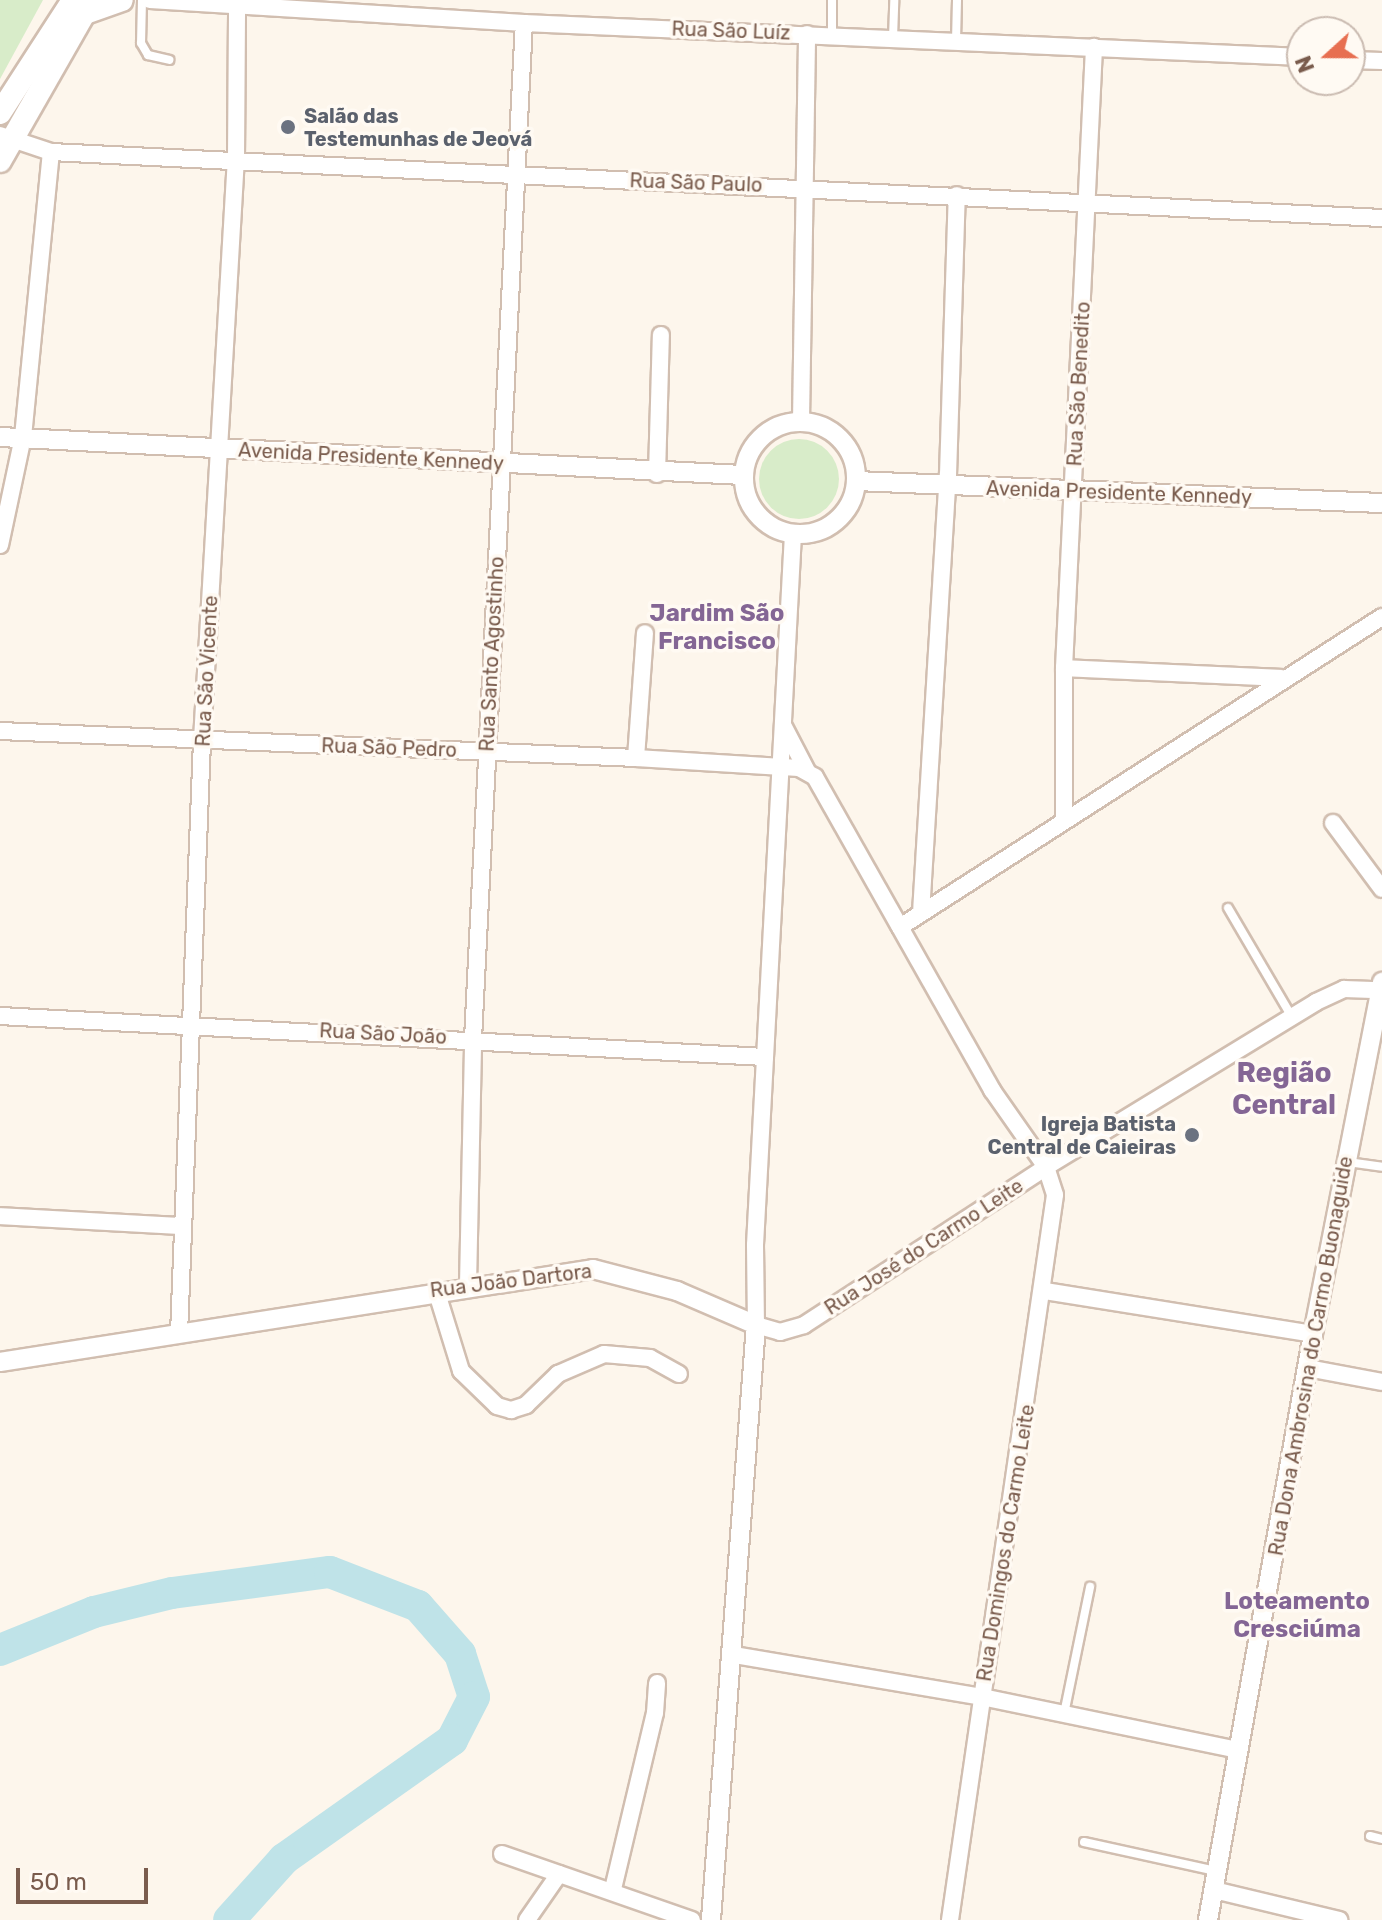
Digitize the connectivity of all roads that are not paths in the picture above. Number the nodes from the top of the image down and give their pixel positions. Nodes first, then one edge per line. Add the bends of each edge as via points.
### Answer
1 (122, 0) edge
2 (142, 0) edge
3 (156, 0) edge
4 (832, 0) edge
5 (894, 0) edge
6 (957, 0) edge
7 (82, 5) edge
8 (237, 9) junction
9 (524, 23) junction
10 (807, 34) junction
11 (832, 35) junction
12 (893, 38) junction
13 (956, 41) junction
14 (1094, 47) junction
15 (1286, 56) edge
16 (169, 60) dead end
17 (0, 113) edge
18 (6, 137) edge
19 (51, 152) junction
20 (236, 158) junction
21 (0, 161) edge
22 (516, 177) junction
23 (805, 187) junction
24 (957, 195) junction
25 (1089, 200) junction
26 (1382, 218) edge
27 (661, 335) dead end
28 (801, 421) junction
29 (0, 437) edge
30 (23, 437) junction
31 (220, 448) junction
32 (500, 464) junction
33 (657, 474) junction
34 (743, 475) junction
35 (856, 481) junction
36 (948, 487) junction
37 (1073, 490) junction
38 (1382, 503) edge
39 (793, 534) junction
40 (0, 545) edge
41 (1382, 617) edge
42 (645, 633) dead end
43 (1064, 668) junction
44 (1281, 678) junction
45 (783, 725) junction
46 (0, 731) edge
47 (202, 740) junction
48 (487, 751) junction
49 (636, 758) junction
50 (779, 767) junction
51 (807, 771) junction
52 (1064, 818) junction
53 (1333, 823) dead end
54 (1382, 889) edge
55 (1228, 908) dead end
56 (921, 913) junction
57 (900, 927) junction
58 (1381, 986) edge
59 (0, 1016) edge
60 (1292, 1017) junction
61 (189, 1025) junction
62 (473, 1039) junction
63 (765, 1057) junction
64 (1374, 1064) edge
65 (1347, 1162) junction
66 (1046, 1167) junction
67 (1382, 1167) edge
68 (0, 1216) edge
69 (181, 1226) junction
70 (468, 1285) junction
71 (436, 1290) junction
72 (1045, 1291) junction
73 (756, 1325) junction
74 (179, 1334) junction
75 (1313, 1334) junction
76 (0, 1362) edge
77 (1308, 1368) junction
78 (679, 1374) dead end
79 (1382, 1382) edge
80 (1090, 1587) dead end
81 (734, 1655) junction
82 (657, 1683) dead end
83 (982, 1697) junction
84 (1064, 1714) junction
85 (1239, 1750) junction
86 (1370, 1836) dead end
87 (1382, 1839) edge
88 (1084, 1842) dead end
89 (502, 1854) dead end
90 (559, 1874) junction
91 (1216, 1880) junction
92 (613, 1889) junction
93 (527, 1920) edge
94 (692, 1920) edge
95 (711, 1920) edge
96 (950, 1920) edge
97 (1208, 1920) edge
98 (1339, 1920) edge

1 - 7 main road
2 - 16 lane via 141,43 148,55
3 - 8 street, Rua São Luíz
4 - 11 lane
5 - 12 lane
6 - 13 lane
7 - 17 main road
7 - 18 main road
8 - 9 street, Rua São Luíz
8 - 20 street, Rua São Vicente
9 - 10 street, Rua São Luíz
9 - 22 street, Rua Santo Agostinho
10 - 11 street, Rua São Luíz
10 - 23 street
11 - 12 street, Rua São Luíz
12 - 13 street, Rua São Luíz
13 - 14 street, Rua São Luíz
14 - 15 street, Rua São Luíz
14 - 25 street, Rua São Benedito
18 - 19 street, Rua São Paulo
18 - 21 main road
19 - 20 street, Rua São Paulo
19 - 30 street
20 - 22 street, Rua São Paulo
20 - 31 street, Rua São Vicente
22 - 23 street, Rua São Paulo
22 - 32 street, Rua Santo Agostinho
23 - 24 street, Rua São Paulo
23 - 28 street
24 - 25 street, Rua São Paulo
24 - 36 street
25 - 26 street, Rua São Paulo
25 - 37 street, Rua São Benedito
27 - 33 street
28 - 34 street via 785,423 758,440
28 - 35 street via 835,434 848,448
29 - 30 street, Avenida Presidente Kennedy
30 - 31 street, Avenida Presidente Kennedy
30 - 40 street
31 - 32 street, Avenida Presidente Kennedy
31 - 47 street, Rua São Vicente
32 - 33 street, Avenida Presidente Kennedy
32 - 48 street, Rua Santo Agostinho
33 - 34 street, Avenida Presidente Kennedy
34 - 39 street via 760,519
35 - 36 street, Avenida Presidente Kennedy
35 - 39 street via 842,516 827,528
36 - 37 street, Avenida Presidente Kennedy
36 - 56 street
37 - 38 street, Avenida Presidente Kennedy
37 - 43 street, Rua São Benedito
39 - 45 street
41 - 44 street
42 - 49 street
43 - 44 street
43 - 52 street, Rua São Benedito
44 - 52 street
45 - 50 street
45 - 51 street
46 - 47 street, Rua São Pedro
47 - 48 street, Rua São Pedro
47 - 61 street, Rua São Vicente
48 - 49 street, Rua São Pedro
48 - 62 street, Rua Santo Agostinho
49 - 50 street, Rua São Pedro
50 - 51 street, Rua São Pedro
50 - 63 street
51 - 57 street
52 - 56 street
53 - 54 street
55 - 60 lane
56 - 57 street
57 - 66 street via 992,1090
58 - 60 street, Rua José do Carmo Leite via 1344,989
58 - 64 street, Rua Dona Ambrosina do Carmo Buonaguide
59 - 61 street, Rua São João
60 - 66 street, Rua José do Carmo Leite
61 - 62 street, Rua São João
61 - 69 street, Rua São Vicente
62 - 63 street, Rua São João
62 - 70 street, Rua Santo Agostinho
63 - 73 street
64 - 65 street, Rua Dona Ambrosina do Carmo Buonaguide
65 - 67 lane
65 - 75 street, Rua Dona Ambrosina do Carmo Buonaguide
66 - 72 street, Rua Domingos do Carmo Leite via 1055,1195
66 - 73 street, Rua José do Carmo Leite via 804,1325 780,1332
68 - 69 street
69 - 74 street, Rua São Vicente
70 - 71 street, Rua João Dartora
70 - 73 street, Rua João Dartora via 559,1271 622,1272
71 - 74 street, Rua João Dartora
71 - 78 street via 461,1371 497,1406 511,1410 526,1405 558,1374 604,1354 650,1358
72 - 75 street
72 - 83 street, Rua Domingos do Carmo Leite
73 - 81 street
74 - 76 street, Rua João Dartora
75 - 77 street, Rua Dona Ambrosina do Carmo Buonaguide
77 - 79 street
77 - 85 street, Rua Dona Ambrosina do Carmo Buonaguide
80 - 84 lane
81 - 83 street
81 - 95 street
82 - 92 street via 655,1713
83 - 84 street
83 - 96 street, Rua Domingos do Carmo Leite
84 - 85 street
85 - 91 street, Rua Dona Ambrosina do Carmo Buonaguide
86 - 87 lane
88 - 91 lane
89 - 90 street
90 - 92 street
90 - 93 street
91 - 97 street, Rua Dona Ambrosina do Carmo Buonaguide
91 - 98 street
92 - 94 street

